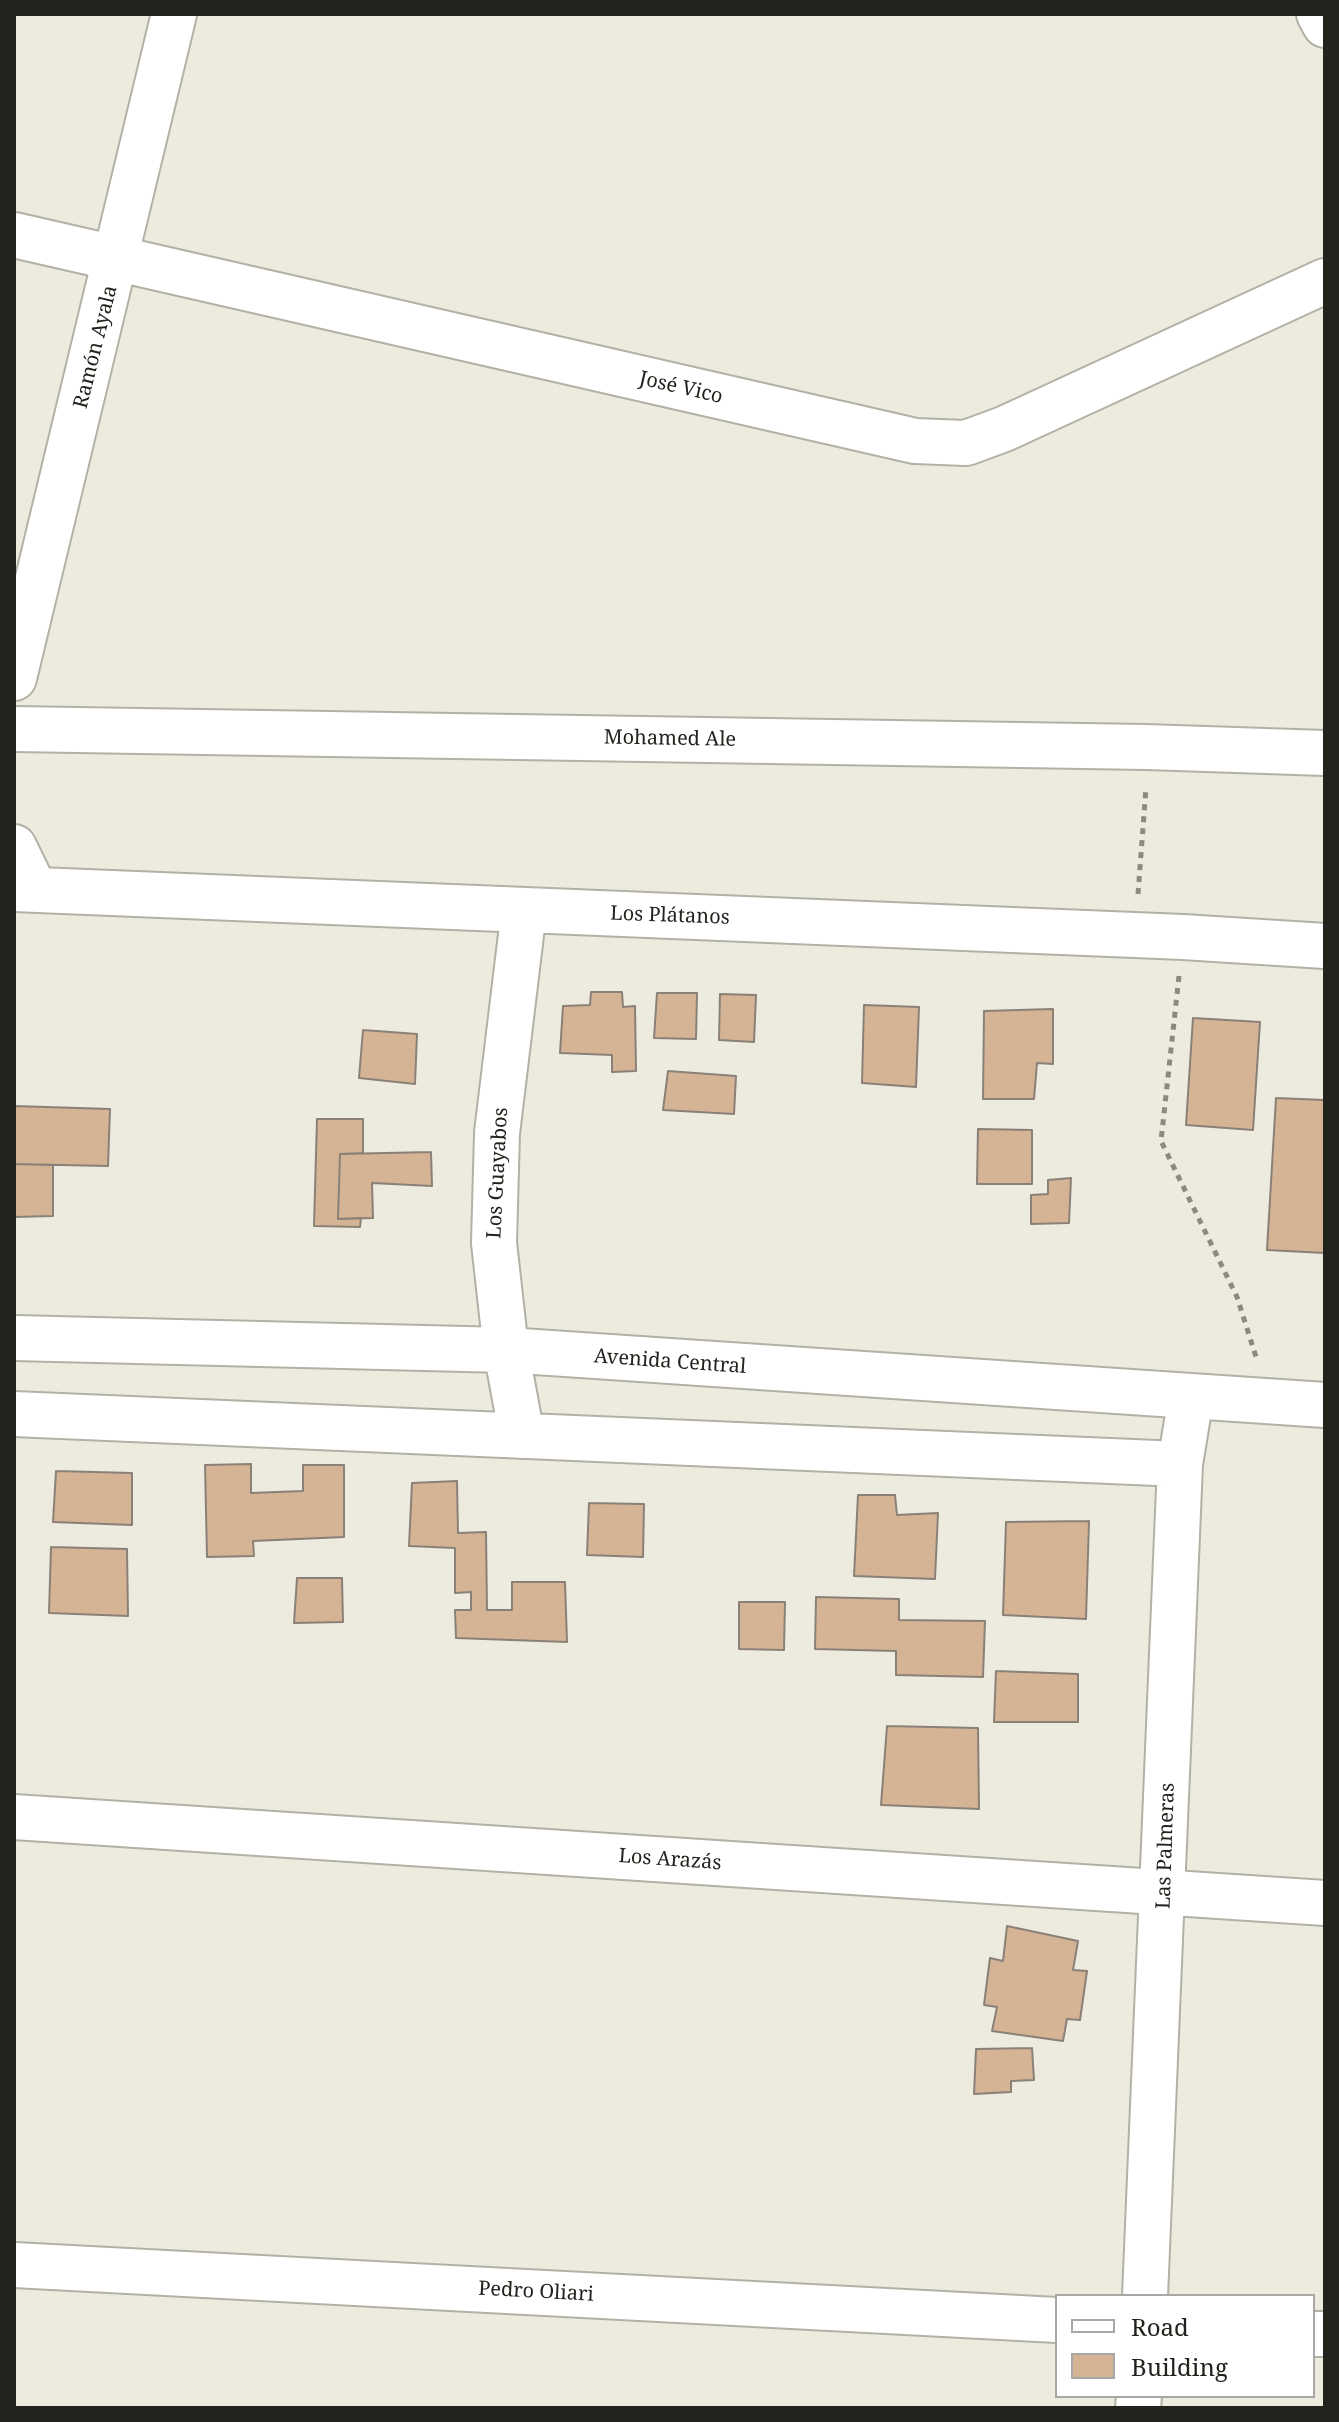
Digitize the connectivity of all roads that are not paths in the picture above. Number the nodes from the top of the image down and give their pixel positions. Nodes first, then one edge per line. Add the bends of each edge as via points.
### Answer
1 (174, 14) edge
2 (1319, 14) edge
3 (1325, 25) edge
4 (14, 235) edge
5 (118, 259) junction
6 (1325, 281) edge
7 (14, 678) edge
8 (14, 729) edge
9 (1325, 753) edge
10 (14, 847) edge
11 (24, 890) edge
12 (524, 910) junction
13 (1325, 946) edge
14 (14, 1338) edge
15 (506, 1350) junction
16 (14, 1358) edge
17 (1191, 1397) junction
18 (1325, 1405) edge
19 (14, 1414) edge
20 (522, 1436) junction
21 (1180, 1464) junction
22 (14, 1817) edge
23 (1165, 1892) junction
24 (1325, 1903) edge
25 (14, 2265) edge
26 (1145, 2294) edge
27 (1055, 2320) edge

1 - 5 street, Ramón Ayala
2 - 3 street
4 - 5 street, José Vico
5 - 6 street, José Vico via 915,441 966,443
5 - 7 street, Ramón Ayala
8 - 9 street, Mohamed Ale
10 - 11 street
11 - 12 street, Los Plátanos
12 - 13 street, Los Plátanos
12 - 15 street, Los Guayabos via 497,1133 494,1243
14 - 15 street, Avenida Central
14 - 16 street
15 - 17 street, Avenida Central
15 - 20 street, Los Guayabos
17 - 18 street, Avenida Central
17 - 21 street, Las Palmeras
19 - 20 street
20 - 21 street
21 - 23 street, Las Palmeras
22 - 23 street, Los Arazás
23 - 24 street, Los Arazás
23 - 26 street, Las Palmeras
25 - 27 street, Pedro Oliari

